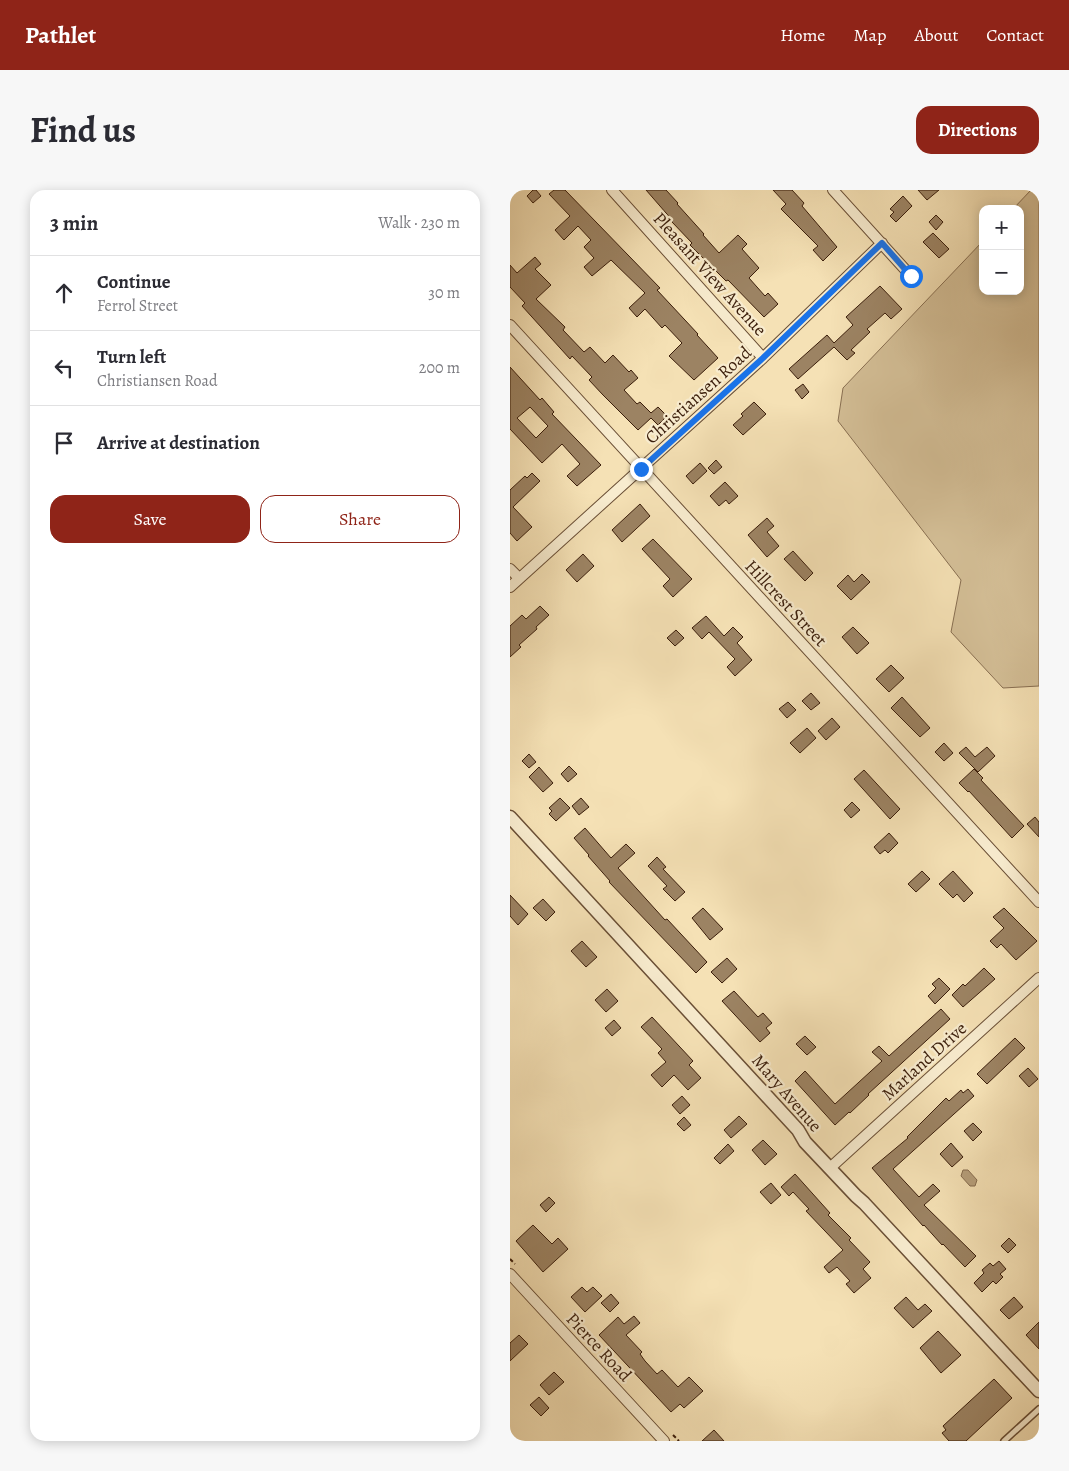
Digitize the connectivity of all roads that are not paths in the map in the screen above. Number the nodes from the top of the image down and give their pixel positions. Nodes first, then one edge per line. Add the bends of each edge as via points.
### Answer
1 (612, 190) edge
2 (833, 190) edge
3 (882, 243) junction
4 (911, 276) dead end
5 (510, 324) edge
6 (763, 358) junction
7 (641, 469) junction
8 (510, 569) edge
9 (519, 578) junction
10 (510, 587) edge
11 (510, 817) edge
12 (1039, 902) edge
13 (1039, 978) edge
14 (830, 1168) junction
15 (510, 1274) edge
16 (1039, 1391) edge
17 (1039, 1409) edge
18 (664, 1441) edge
19 (1004, 1441) edge

1 - 6 street, Pleasant View Avenue
2 - 3 street
3 - 4 street
3 - 6 street, Christiansen Road
5 - 7 street, Hillcrest Street
6 - 7 street, Christiansen Road
7 - 9 street, Christiansen Road
7 - 12 street, Hillcrest Street
8 - 9 street
9 - 10 street, Christiansen Road
11 - 14 street, Mary Avenue
13 - 14 street, Marland Drive
14 - 16 street, Mary Avenue
15 - 18 street, Pierce Road
17 - 19 lane

